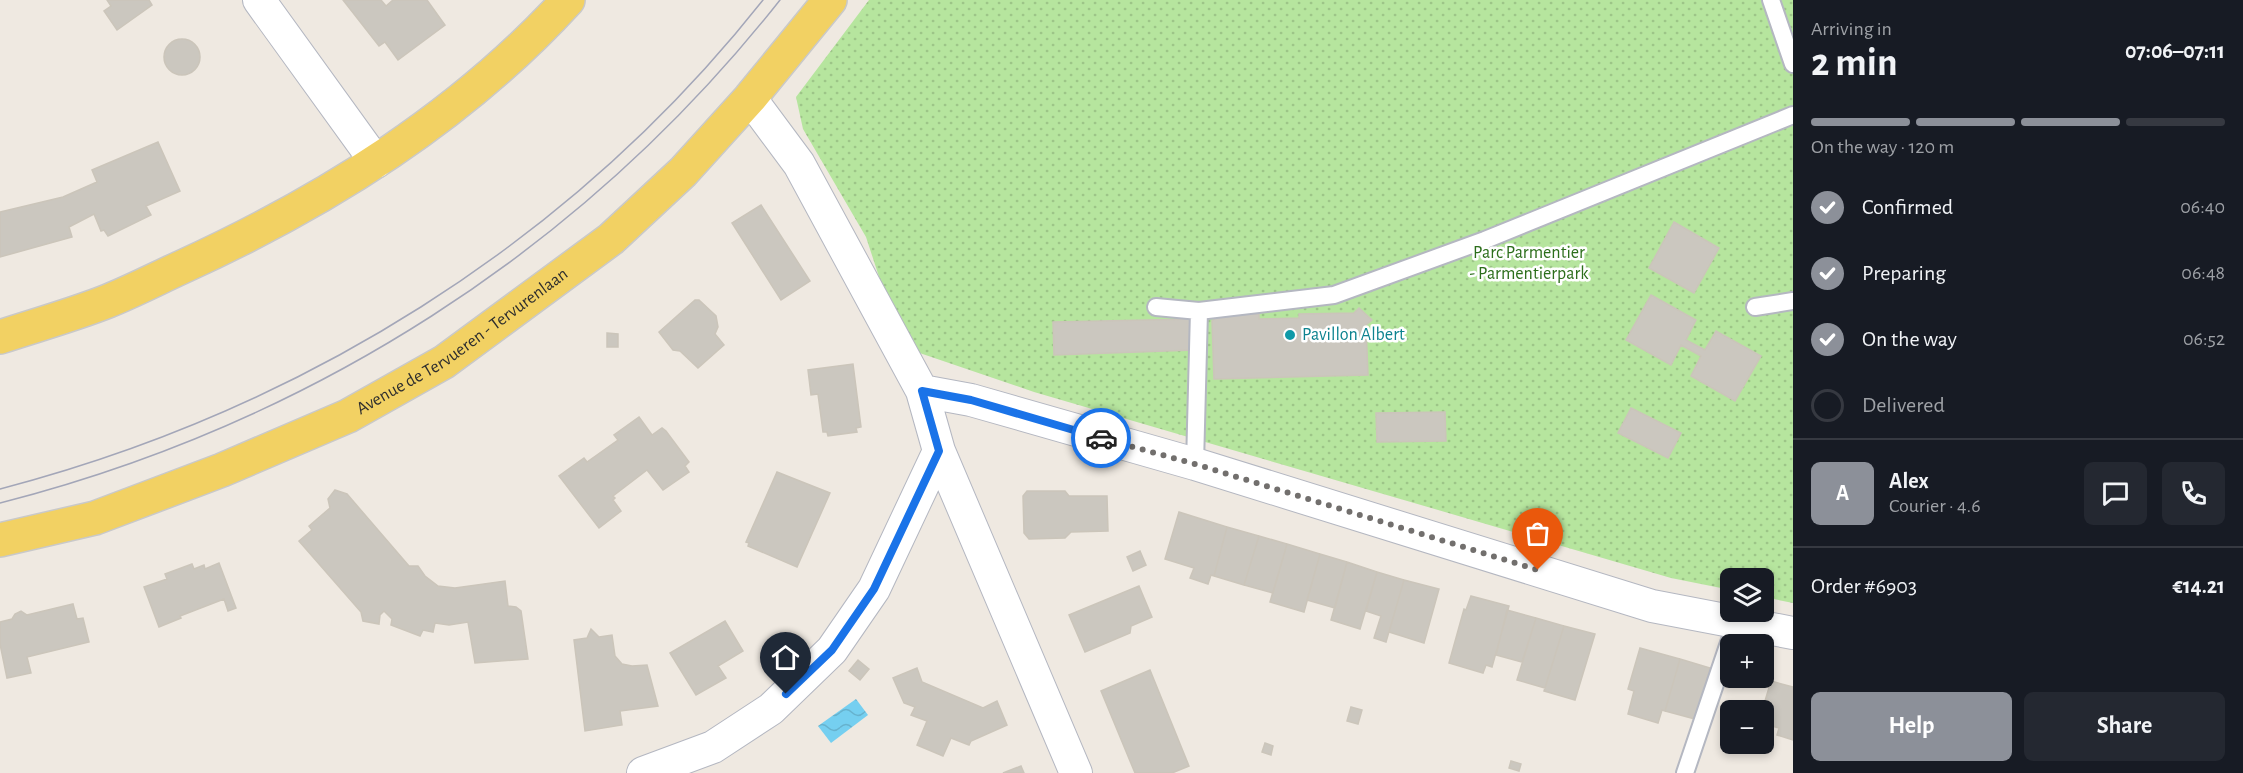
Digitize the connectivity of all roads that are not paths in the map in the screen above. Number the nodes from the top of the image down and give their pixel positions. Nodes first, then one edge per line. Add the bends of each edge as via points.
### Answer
1 (259, 0) edge
2 (568, 0) edge
3 (830, 0) edge
4 (1771, 0) edge
5 (1793, 64) edge
6 (750, 98) junction
7 (1793, 115) edge
8 (376, 162) junction
9 (1793, 301) edge
10 (1156, 307) dead end
11 (1755, 307) dead end
12 (1199, 311) junction
13 (0, 337) edge
14 (922, 391) junction
15 (939, 451) junction
16 (1195, 464) junction
17 (0, 540) edge
18 (1720, 619) edge
19 (1736, 622) joint
20 (1793, 633) edge
21 (643, 773) edge
22 (1076, 773) edge
23 (1685, 773) edge

1 - 8 street
2 - 8 main road via 487,79
3 - 6 main road, Avenue de Tervueren - Tervurenlaan
4 - 5 lane
6 - 14 street via 799,164
6 - 17 main road, Avenue de Tervueren - Tervurenlaan via 683,172 611,239 444,362 348,416 222,470 95,518
7 - 12 lane via 1485,240 1334,295
8 - 13 main road via 238,241 108,301
9 - 11 lane
10 - 12 lane
12 - 16 lane
14 - 15 street
14 - 16 street via 971,400
15 - 21 street via 874,589 832,650 771,709 713,747
15 - 22 street
16 - 18 street via 1652,606
19 - 20 street
19 - 23 lane

